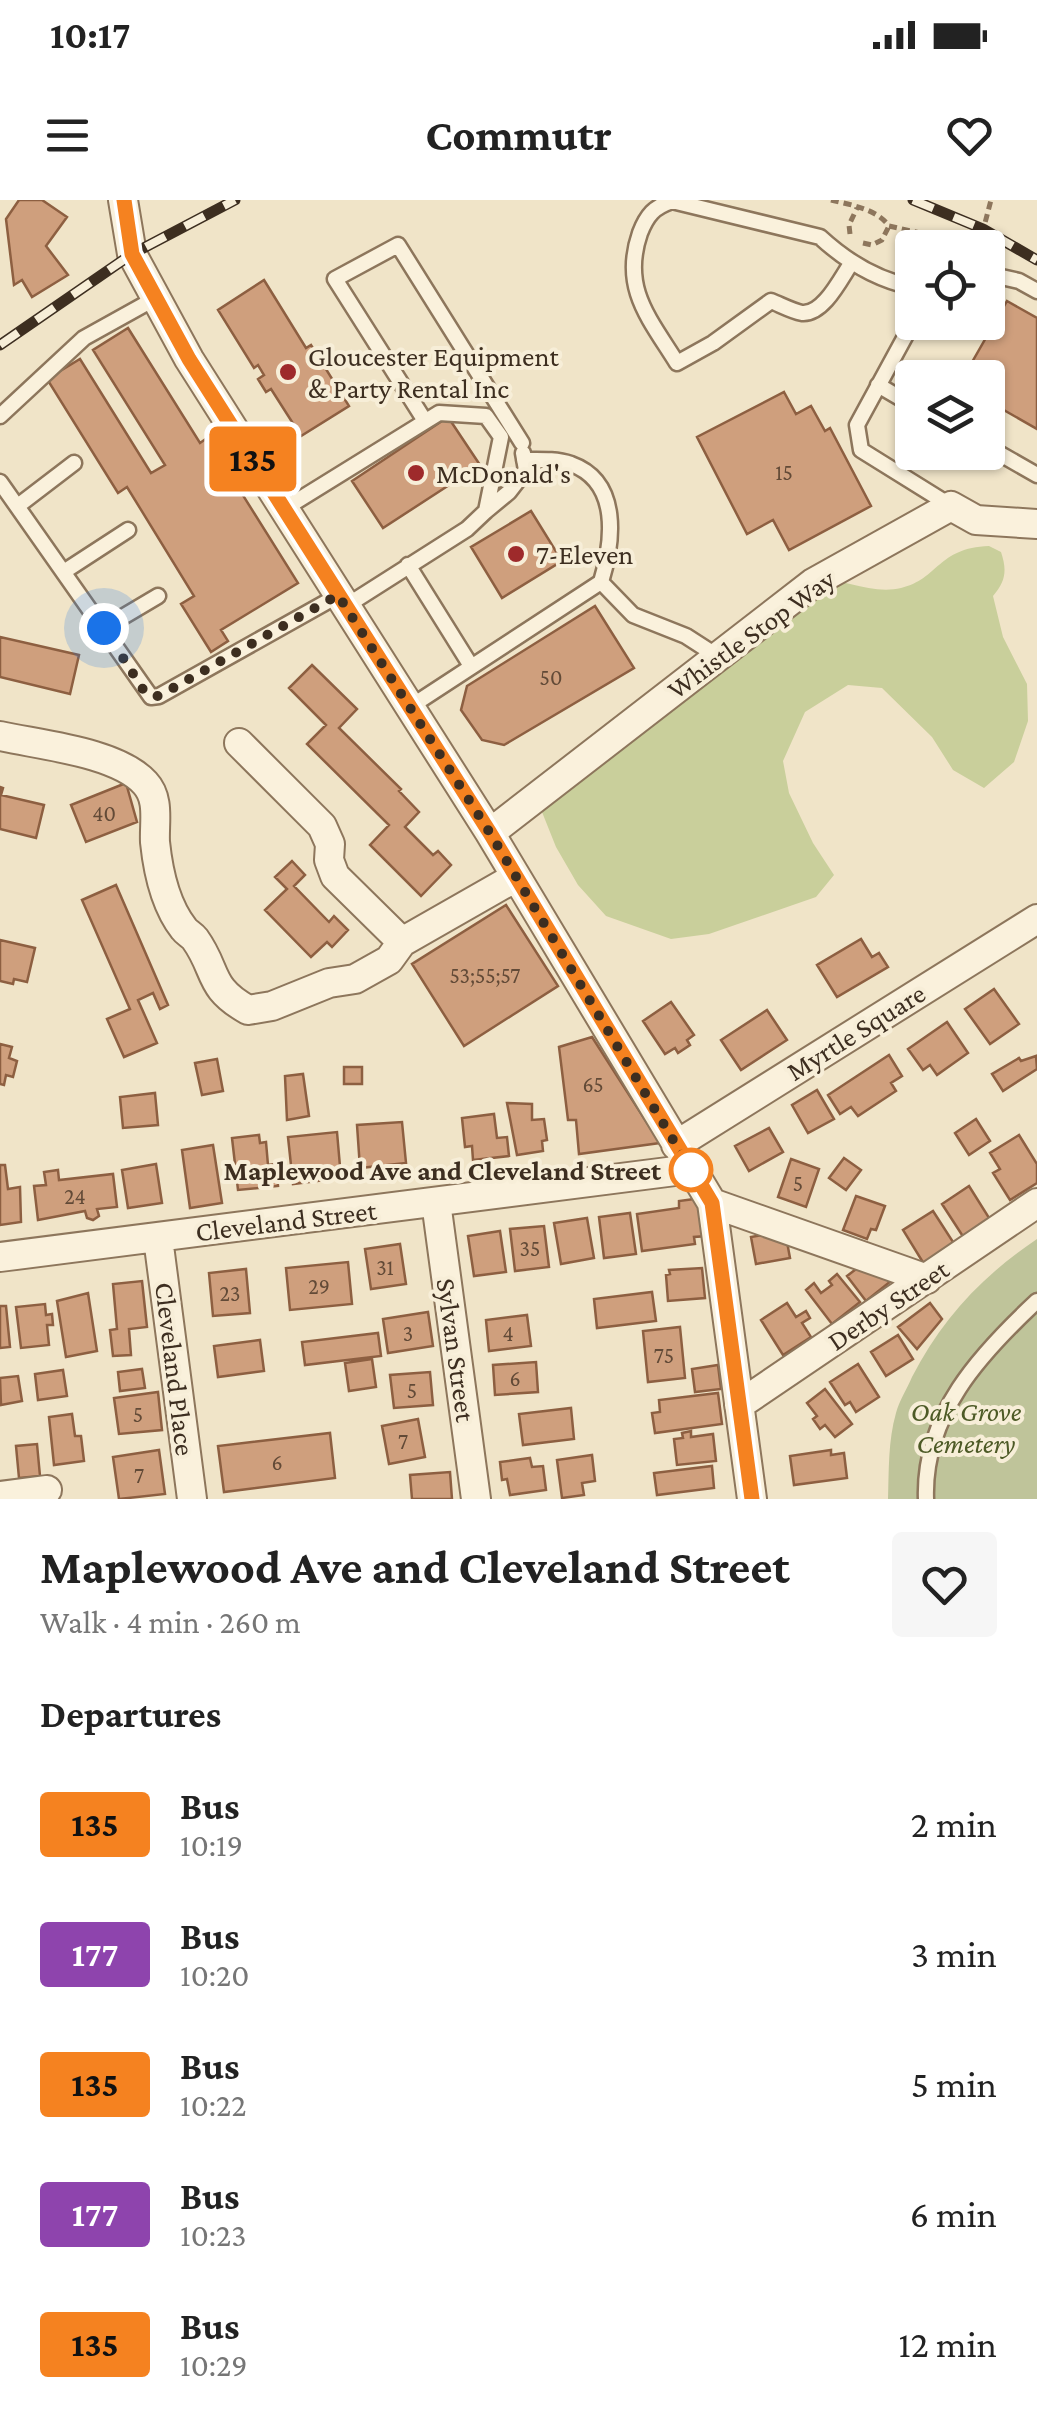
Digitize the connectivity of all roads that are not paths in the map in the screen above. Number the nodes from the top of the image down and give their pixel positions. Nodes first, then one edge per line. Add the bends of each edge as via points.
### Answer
1 (124, 200) edge
2 (852, 262) junction
3 (1005, 278) edge
4 (895, 283) edge
5 (1037, 291) edge
6 (156, 298) junction
7 (902, 340) edge
8 (878, 385) junction
9 (895, 394) edge
10 (0, 416) edge
11 (424, 422) junction
12 (501, 437) junction
13 (522, 443) junction
14 (1005, 457) edge
15 (524, 460) junction
16 (74, 463) dead end
17 (1037, 475) edge
18 (0, 482) edge
19 (19, 505) junction
20 (951, 506) junction
21 (284, 509) junction
22 (486, 510) junction
23 (1037, 524) edge
24 (128, 530) dead end
25 (408, 565) junction
26 (64, 571) junction
27 (601, 582) junction
28 (158, 596) dead end
29 (342, 601) junction
30 (104, 628) junction
31 (718, 656) junction
32 (472, 666) junction
33 (410, 707) junction
34 (0, 736) edge
35 (239, 743) dead end
36 (490, 833) junction
37 (516, 878) junction
38 (1037, 919) edge
39 (402, 942) junction
40 (676, 1145) junction
41 (691, 1169) junction
42 (436, 1202) junction
43 (712, 1203) junction
44 (1037, 1203) edge
45 (158, 1238) junction
46 (0, 1257) edge
47 (927, 1279) junction
48 (1037, 1301) edge
49 (1019, 1318) junction
50 (1037, 1324) edge
51 (739, 1405) junction
52 (47, 1490) dead end
53 (0, 1496) edge
54 (192, 1499) edge
55 (476, 1499) edge
56 (752, 1499) edge
57 (926, 1499) edge

1 - 6 street via 132,254
2 - 2 lane via 820,237 672,201 647,216 632,281 678,363 772,301 811,312
2 - 4 lane
3 - 5 lane
6 - 10 lane via 84,338
6 - 21 street
7 - 8 lane
8 - 9 lane
8 - 20 lane via 857,425 862,450
11 - 12 lane via 439,413 486,416
11 - 13 lane via 336,280 398,245
11 - 21 lane
12 - 13 lane
12 - 22 lane
13 - 15 lane
14 - 17 lane
15 - 22 lane via 518,481
15 - 27 lane via 575,466 602,488 611,529
16 - 19 lane
18 - 19 lane
19 - 26 lane
20 - 23 street via 976,520
20 - 31 street, Whistle Stop Way via 813,583
21 - 29 street
22 - 25 lane
24 - 26 lane
25 - 29 lane
25 - 32 lane
26 - 30 lane
27 - 31 lane via 633,615
27 - 32 lane
28 - 30 lane
29 - 30 lane via 159,696 144,691
29 - 33 street
31 - 36 street, Whistle Stop Way
32 - 33 lane
33 - 36 street
34 - 39 street via 105,759 146,784 156,808 164,892 225,997 248,1010 355,979 389,960
35 - 39 street via 322,826 335,876
36 - 37 street
37 - 39 street
37 - 40 street
38 - 40 street, Myrtle Square
40 - 41 street
41 - 42 street, Cleveland Street
41 - 43 street
42 - 45 street, Cleveland Street
42 - 55 street, Sylvan Street
43 - 47 street
43 - 51 street
44 - 47 street, Derby Street
45 - 46 street, Cleveland Street
45 - 54 street, Cleveland Place
47 - 51 street, Derby Street
48 - 49 lane
49 - 50 lane
49 - 57 lane via 962,1380 932,1449
51 - 56 street
52 - 53 street

